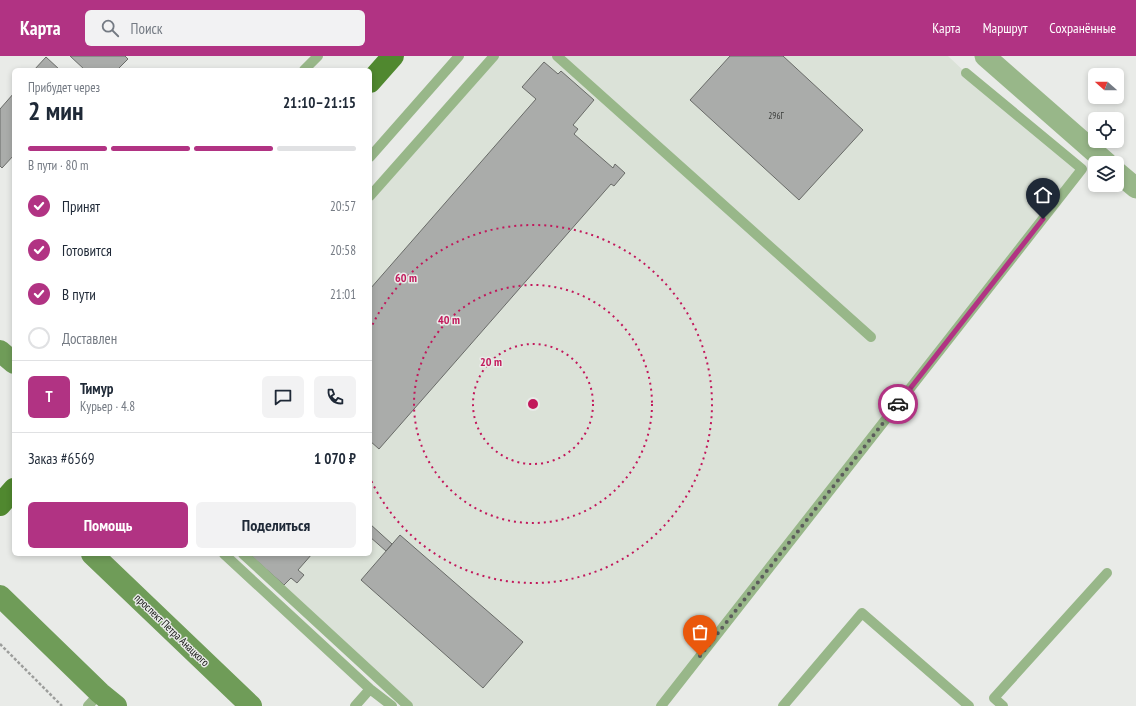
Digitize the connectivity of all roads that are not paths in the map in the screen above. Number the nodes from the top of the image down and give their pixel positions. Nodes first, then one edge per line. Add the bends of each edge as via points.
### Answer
1 (318, 56) edge
2 (393, 56) edge
3 (459, 56) edge
4 (494, 56) edge
5 (557, 56) edge
6 (985, 56) edge
7 (306, 68) edge
8 (966, 73) dead end
9 (372, 80) edge
10 (372, 155) edge
11 (1099, 156) edge
12 (1124, 178) edge
13 (1136, 188) edge
14 (372, 194) edge
15 (871, 337) dead end
16 (0, 351) edge
17 (12, 361) edge
18 (12, 491) edge
19 (0, 505) edge
20 (94, 556) edge
21 (226, 556) edge
22 (244, 556) edge
23 (1107, 573) dead end
24 (0, 596) edge
25 (370, 689) junction
26 (102, 702) edge
27 (251, 706) edge
28 (355, 706) edge
29 (392, 706) edge
30 (408, 706) edge
31 (661, 706) edge
32 (783, 706) edge
33 (969, 706) edge
34 (1003, 706) edge

1 - 7 lane
2 - 9 main road
3 - 10 lane
4 - 14 lane
5 - 15 lane
6 - 11 street
8 - 31 lane via 1082,169
12 - 13 street
16 - 17 main road
18 - 19 main road
20 - 27 main road, проспект Петра Анацкого
21 - 25 lane
22 - 30 lane
23 - 34 lane via 994,698
24 - 26 main road
25 - 28 lane
25 - 29 lane
32 - 33 lane via 862,613

